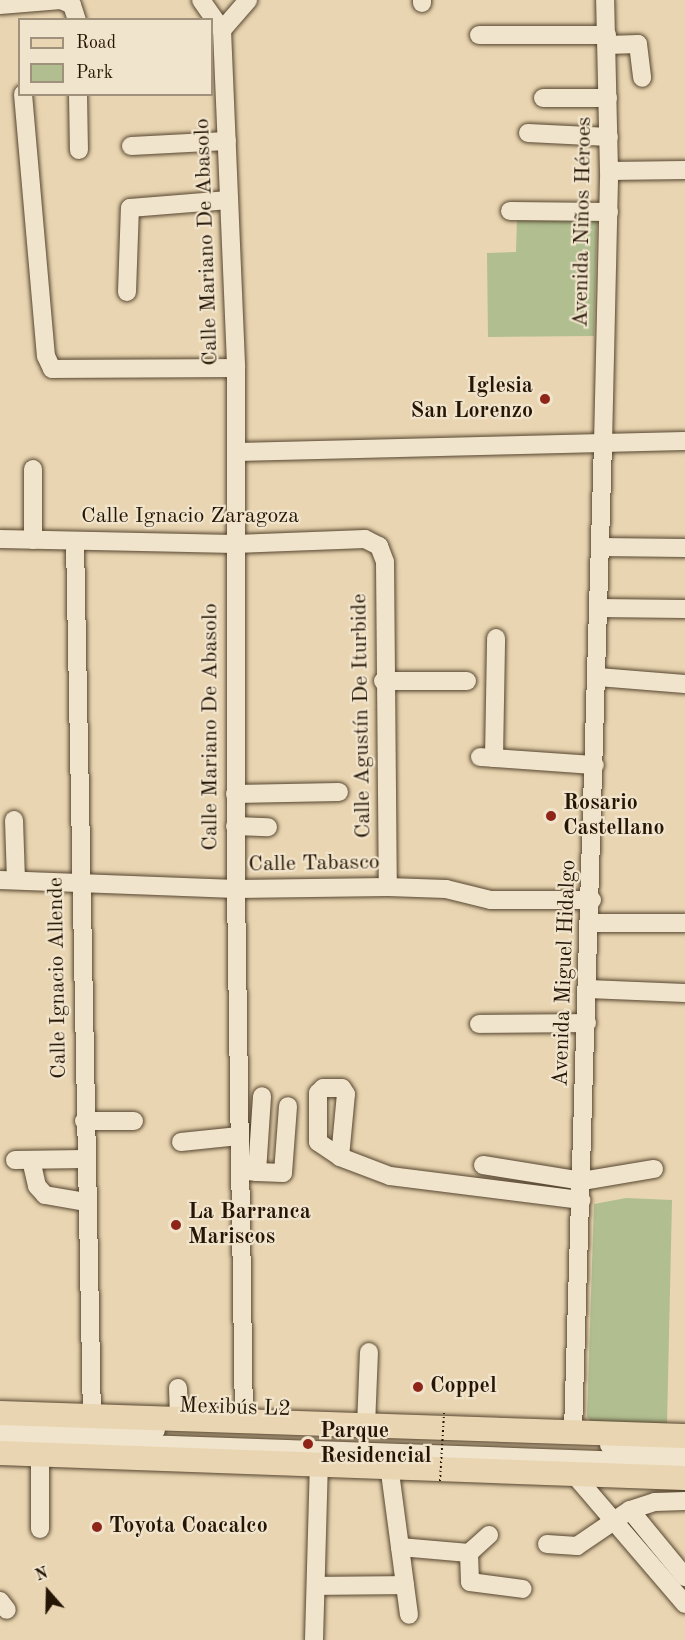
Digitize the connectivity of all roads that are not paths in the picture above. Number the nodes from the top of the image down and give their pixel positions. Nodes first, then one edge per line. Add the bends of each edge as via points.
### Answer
1 (201, 0) edge
2 (248, 0) edge
3 (605, 0) edge
4 (0, 5) edge
5 (74, 12) edge
6 (209, 18) edge
7 (479, 35) dead end
8 (219, 39) edge
9 (607, 40) junction
10 (642, 78) dead end
11 (23, 96) edge
12 (78, 96) edge
13 (543, 98) dead end
14 (608, 98) junction
15 (528, 133) dead end
16 (609, 138) junction
17 (227, 141) junction
18 (132, 146) dead end
19 (80, 150) dead end
20 (685, 170) edge
21 (609, 171) junction
22 (229, 200) junction
23 (510, 211) dead end
24 (609, 212) junction
25 (127, 292) dead end
26 (236, 368) junction
27 (685, 441) edge
28 (603, 444) junction
29 (236, 452) junction
30 (33, 469) dead end
31 (0, 539) edge
32 (33, 540) junction
33 (75, 541) junction
34 (235, 544) junction
35 (379, 546) joint
36 (600, 548) junction
37 (685, 548) edge
38 (599, 608) junction
39 (685, 609) edge
40 (496, 638) dead end
41 (598, 677) junction
42 (383, 681) junction
43 (467, 681) dead end
44 (685, 684) edge
45 (595, 765) junction
46 (339, 792) dead end
47 (235, 794) junction
48 (14, 820) dead end
49 (236, 826) junction
50 (268, 827) dead end
51 (80, 879) junction
52 (8, 880) edge
53 (388, 887) junction
54 (236, 889) junction
55 (592, 900) junction
56 (591, 923) junction
57 (685, 923) edge
58 (588, 989) junction
59 (685, 993) edge
60 (587, 1023) junction
61 (479, 1024) dead end
62 (262, 1096) dead end
63 (288, 1106) dead end
64 (84, 1121) junction
65 (134, 1121) dead end
66 (239, 1136) junction
67 (181, 1142) dead end
68 (340, 1157) dead end
69 (85, 1159) junction
70 (483, 1165) dead end
71 (654, 1169) dead end
72 (249, 1171) junction
73 (581, 1191) junction
74 (86, 1202) junction
75 (369, 1352) dead end
76 (178, 1388) dead end
77 (0, 1413) edge
78 (92, 1415) junction
79 (179, 1420) junction
80 (244, 1424) junction
81 (0, 1426) edge
82 (366, 1426) junction
83 (573, 1431) junction
84 (685, 1436) edge
85 (0, 1439) edge
86 (685, 1449) edge
87 (0, 1453) edge
88 (40, 1454) junction
89 (319, 1463) junction
90 (685, 1463) edge
91 (389, 1465) junction
92 (571, 1471) junction
93 (648, 1474) junction
94 (685, 1478) edge
95 (685, 1501) edge
96 (622, 1515) junction
97 (40, 1529) dead end
98 (489, 1535) dead end
99 (547, 1544) dead end
100 (400, 1547) junction
101 (469, 1553) junction
102 (685, 1577) edge
103 (405, 1585) junction
104 (316, 1586) junction
105 (524, 1589) dead end
106 (685, 1604) edge
107 (409, 1615) dead end
108 (314, 1640) edge

1 - 6 street
2 - 8 street
3 - 9 street, Avenida Niños Héroes
4 - 5 street via 61,0
7 - 9 street
8 - 17 street, Calle Mariano De Abasolo
9 - 10 street via 638,44
9 - 14 street, Avenida Niños Héroes
11 - 26 street via 46,356 52,369
12 - 19 street
13 - 14 street
14 - 16 street, Avenida Niños Héroes
15 - 16 street
16 - 21 street, Avenida Niños Héroes
17 - 18 street
17 - 22 street, Calle Mariano De Abasolo
20 - 21 street
21 - 24 street, Avenida Niños Héroes
22 - 25 street via 130,208
22 - 26 street, Calle Mariano De Abasolo
23 - 24 street
24 - 28 street, Avenida Niños Héroes
26 - 29 street, Calle Mariano De Abasolo
27 - 28 street
28 - 29 street
28 - 36 street, Avenida Miguel Hidalgo
29 - 34 street, Calle Mariano De Abasolo
30 - 32 street
31 - 32 street, Calle Ignacio Zaragoza
32 - 33 street, Calle Ignacio Zaragoza
33 - 34 street, Calle Ignacio Zaragoza
33 - 51 street, Calle Ignacio Allende
34 - 35 street, Calle Ignacio Zaragoza via 365,539
34 - 47 street, Calle Mariano De Abasolo
35 - 42 street, Calle Agustín De Iturbide via 385,562
36 - 37 street
36 - 38 street, Avenida Miguel Hidalgo
38 - 39 street
38 - 41 street, Avenida Miguel Hidalgo
40 - 45 street via 487,757
41 - 44 street
41 - 45 street, Avenida Miguel Hidalgo
42 - 43 street
42 - 53 street, Calle Agustín De Iturbide
45 - 55 street, Avenida Miguel Hidalgo
46 - 47 street
47 - 49 street, Calle Mariano De Abasolo
48 - 52 street
49 - 50 street
49 - 54 street, Calle Mariano De Abasolo
51 - 52 street, Calle Tabasco
51 - 54 street, Calle Tabasco
51 - 64 street, Calle Ignacio Allende
53 - 54 street, Calle Tabasco
53 - 55 street, Calle Tabasco via 446,889 491,900
54 - 66 street, Calle Mariano De Abasolo
55 - 56 street, Avenida Miguel Hidalgo
56 - 57 street
56 - 58 street, Avenida Miguel Hidalgo
58 - 59 street
58 - 60 street, Avenida Miguel Hidalgo
60 - 61 street
60 - 73 street, Avenida Miguel Hidalgo
62 - 72 street
63 - 72 street via 283,1173
64 - 65 street
64 - 69 street, Calle Ignacio Allende
66 - 67 street
66 - 72 street, Calle Mariano De Abasolo
68 - 73 street via 390,1176
69 - 74 street, Calle Ignacio Allende
69 - 74 street via 23,1160 45,1196
70 - 73 street
71 - 73 street
72 - 80 street, Calle Mariano De Abasolo
73 - 83 street, Avenida Miguel Hidalgo
74 - 78 street, Calle Ignacio Allende
75 - 82 street
76 - 79 street
77 - 78 main road
78 - 79 main road
79 - 80 main road
80 - 82 main road
81 - 86 street, Mexibús L2
82 - 83 main road
83 - 84 main road
85 - 90 street, Mexibús L2
87 - 88 main road
88 - 89 main road
88 - 97 street
89 - 91 main road
89 - 104 street
91 - 92 main road
91 - 100 street
92 - 93 main road
92 - 96 street
93 - 94 main road
93 - 96 street
95 - 96 street via 655,1502
96 - 99 street via 577,1546
96 - 102 street
96 - 106 street
98 - 101 street
100 - 101 street
100 - 103 street
101 - 105 street via 470,1582
103 - 104 street
103 - 107 street
104 - 108 street

